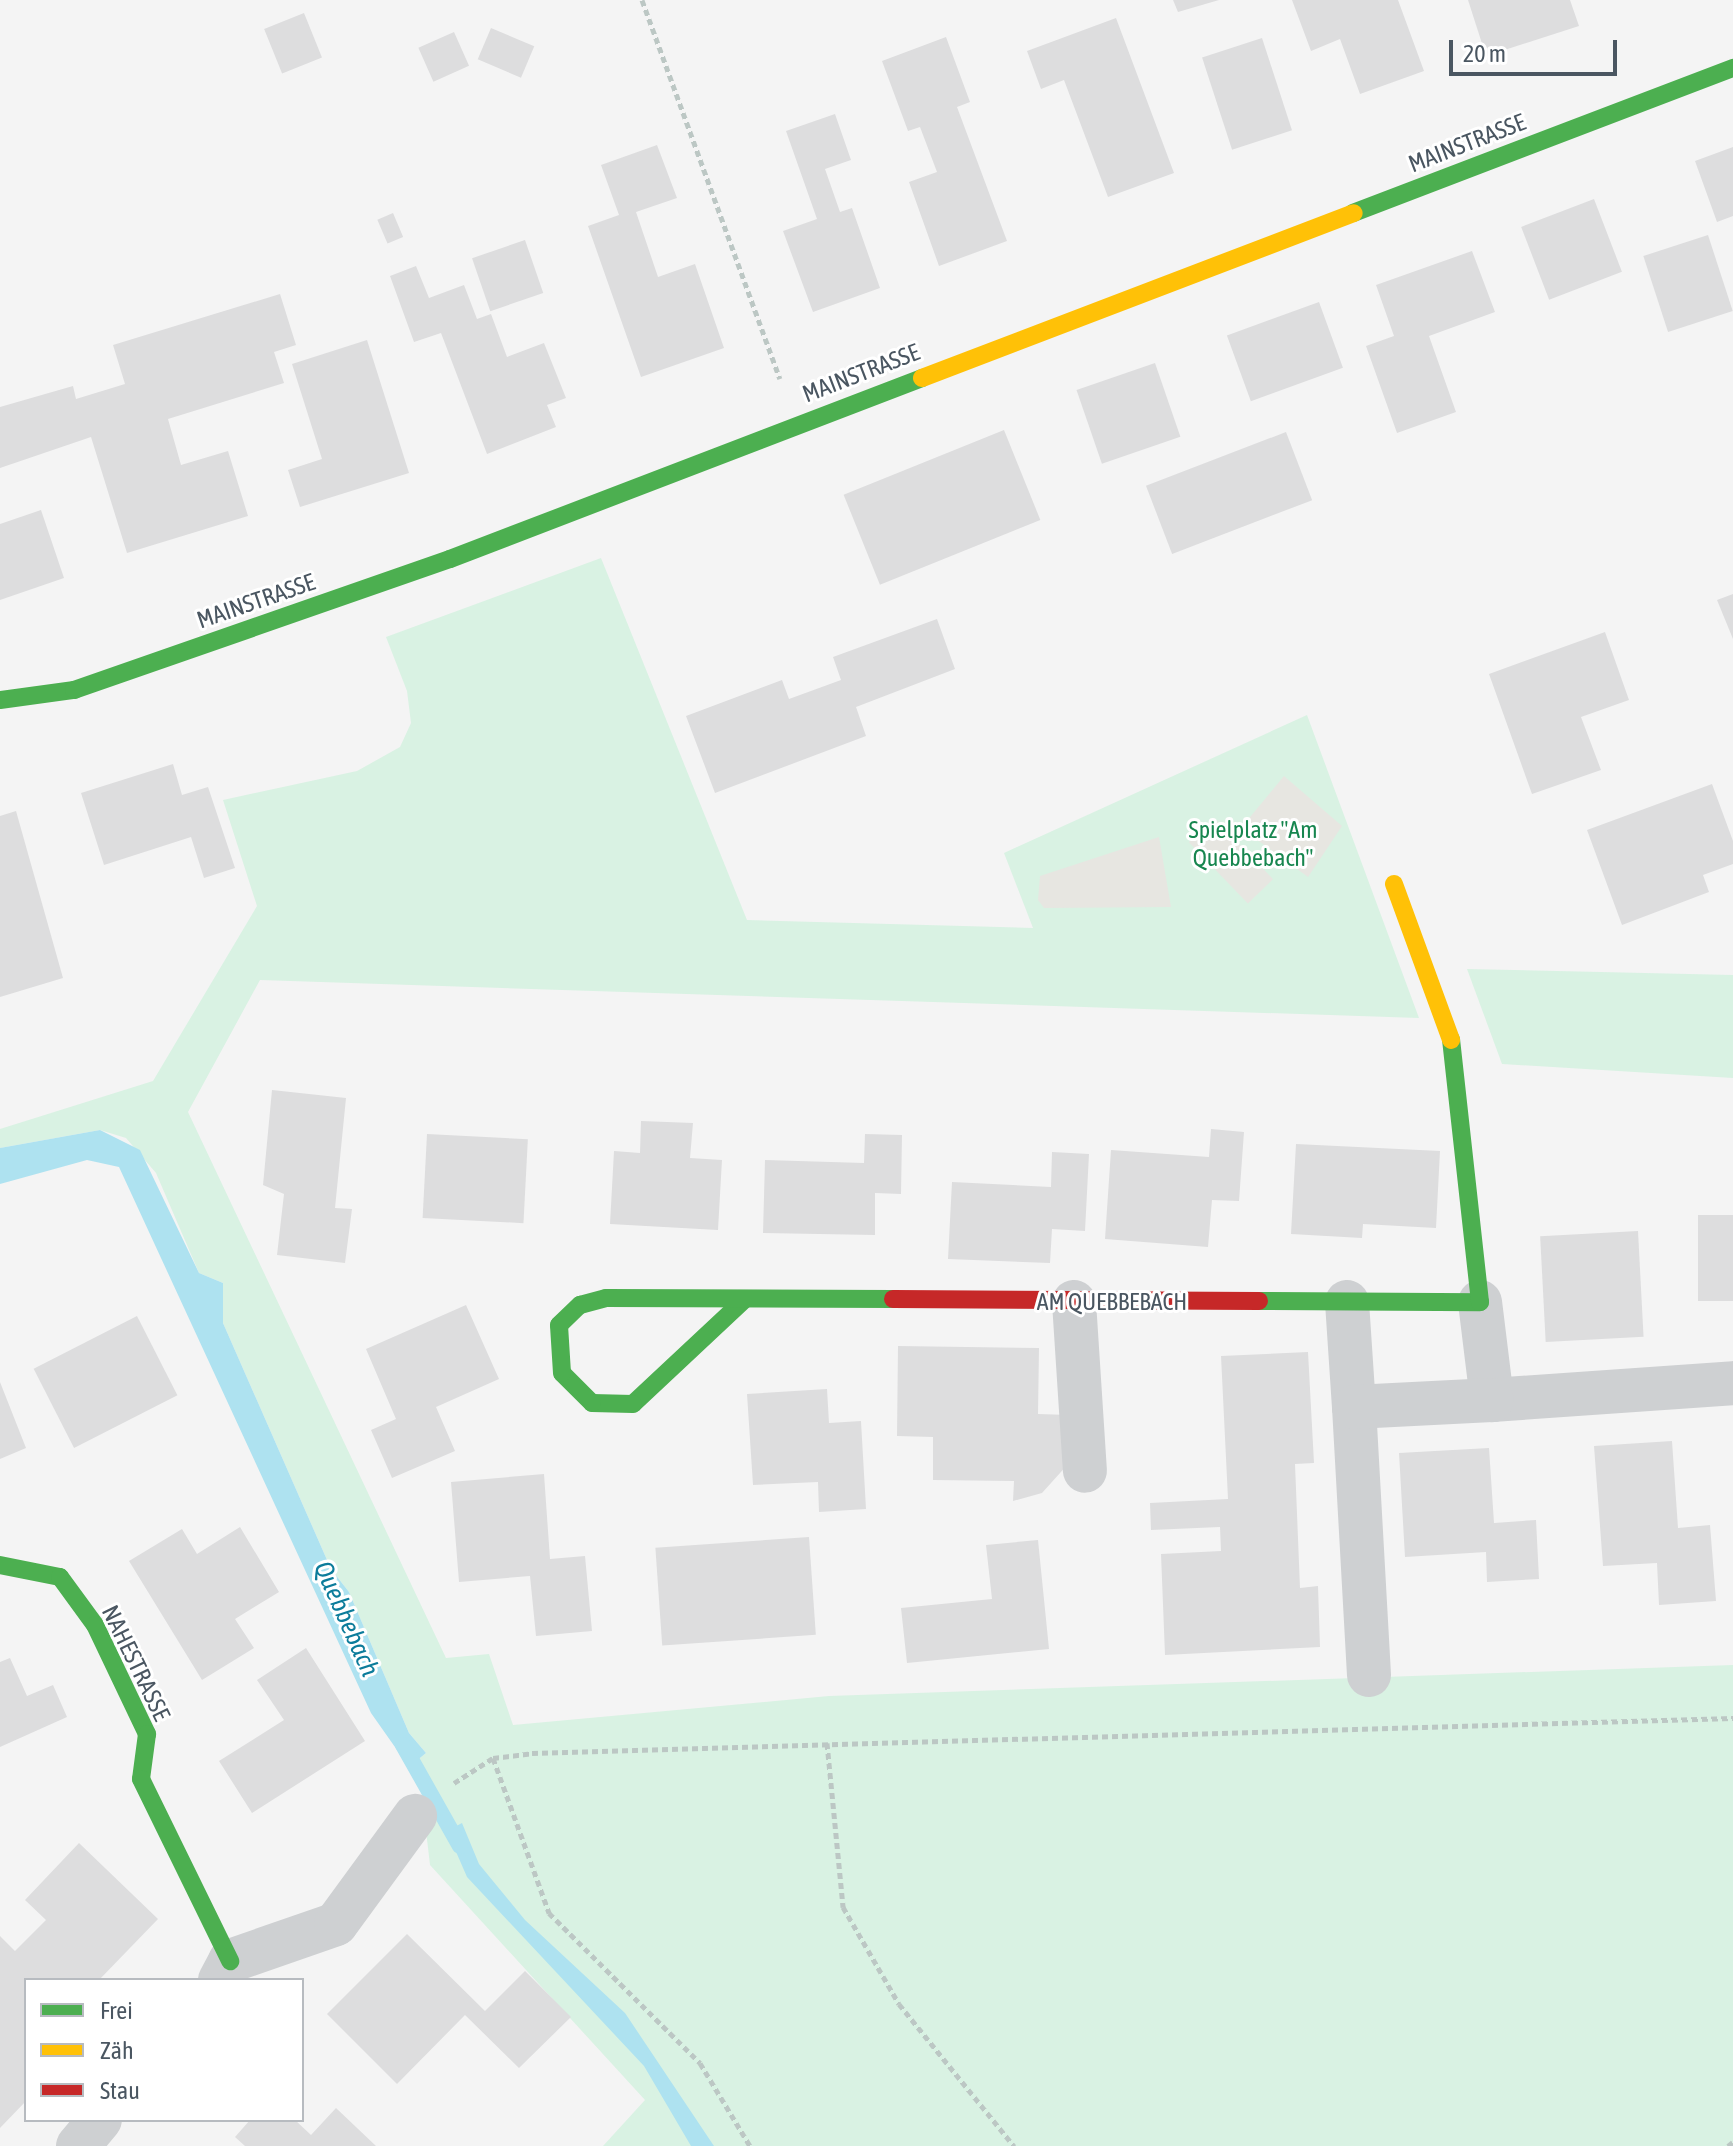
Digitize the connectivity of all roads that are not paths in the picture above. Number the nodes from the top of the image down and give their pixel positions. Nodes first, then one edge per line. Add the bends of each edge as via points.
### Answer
1 (1733, 68) edge
2 (0, 700) edge
3 (1394, 884) dead end
4 (744, 1300) junction
5 (1074, 1302) junction
6 (1347, 1302) junction
7 (1480, 1302) junction
8 (1733, 1383) edge
9 (1492, 1400) junction
10 (1354, 1407) junction
11 (1085, 1471) dead end
12 (0, 1565) edge
13 (1369, 1675) dead end
14 (415, 1816) dead end
15 (225, 1970) edge
16 (98, 2122) edge
17 (78, 2146) edge

1 - 2 street, MAINSTRASSE via 450,559 89,685
3 - 7 street via 1456,1055
4 - 4 street, AM QUEBBEBACH via 633,1404 592,1403 562,1373 559,1325 580,1305 606,1298
4 - 5 street, AM QUEBBEBACH
5 - 6 street, AM QUEBBEBACH
5 - 11 street
6 - 7 street, AM QUEBBEBACH
6 - 10 street
7 - 9 street
8 - 9 street
9 - 10 street
10 - 13 street
12 - 15 street, NAHESTRASSE via 60,1577 95,1625 147,1734 141,1779
14 - 15 street via 336,1924
16 - 17 street

